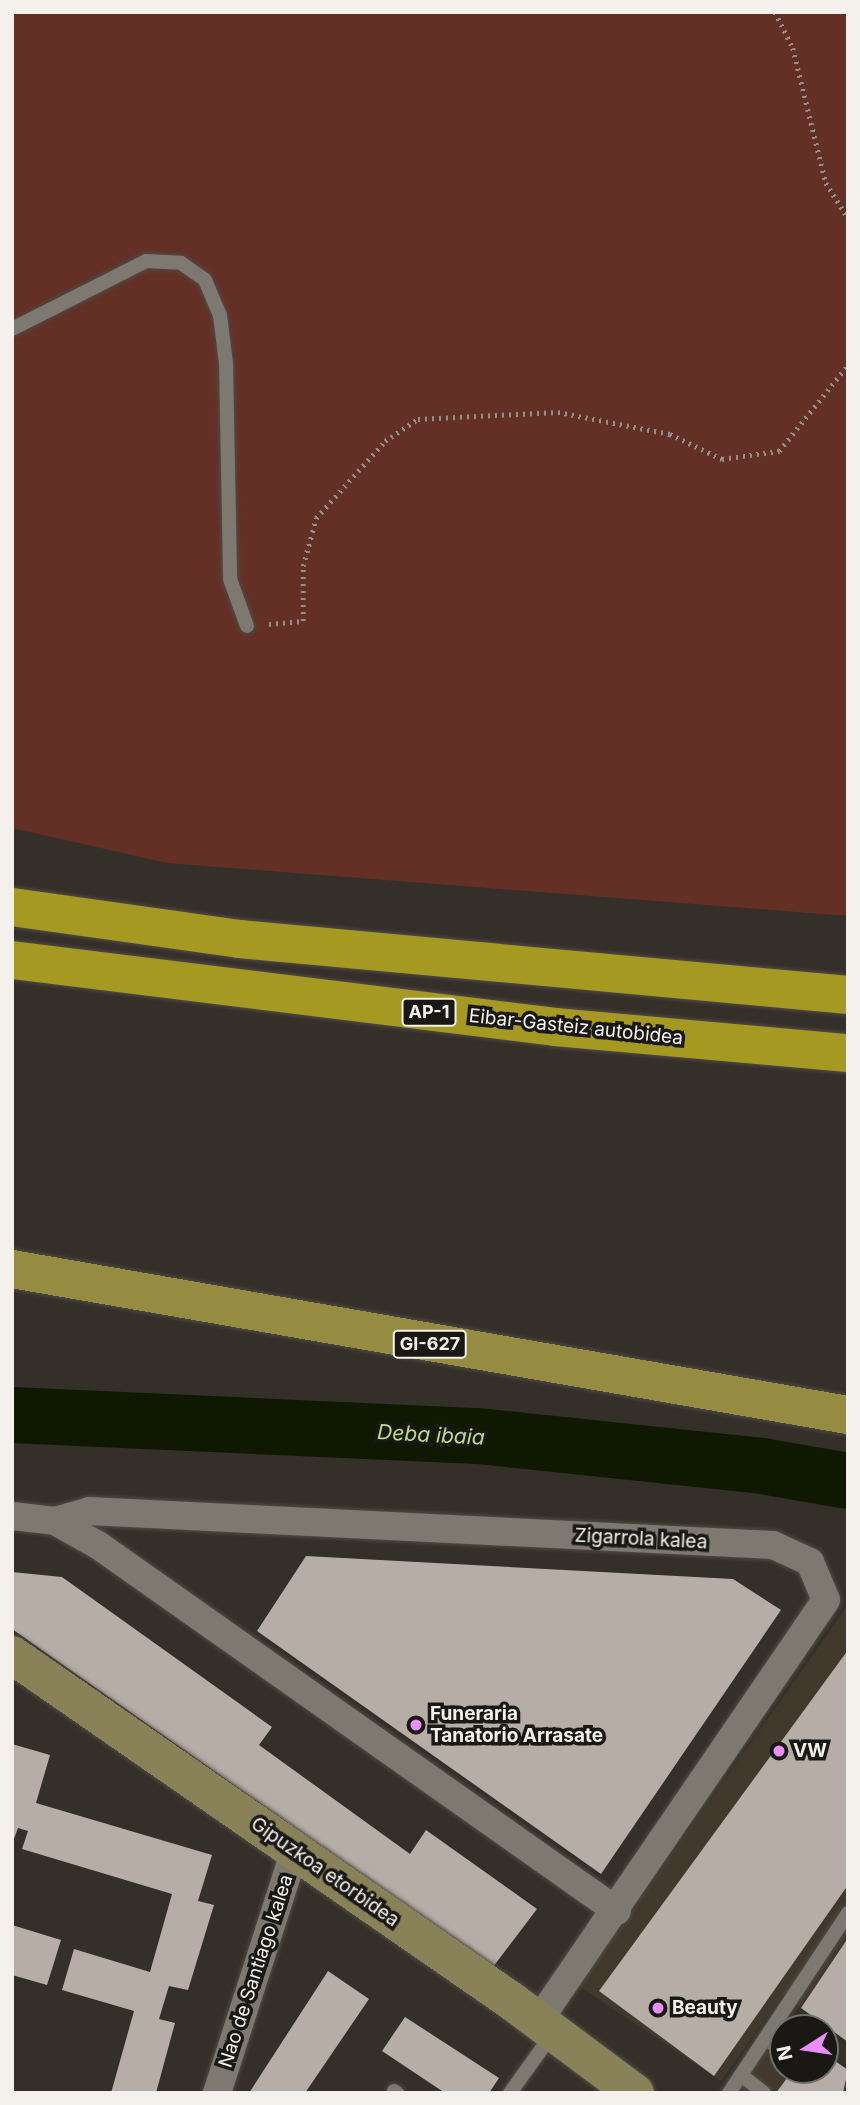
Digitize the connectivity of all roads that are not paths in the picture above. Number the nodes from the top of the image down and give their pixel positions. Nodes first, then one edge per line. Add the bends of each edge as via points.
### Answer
1 (12, 329) edge
2 (247, 626) road end
3 (12, 908) edge
4 (12, 960) edge
5 (848, 995) edge
6 (848, 1053) edge
7 (12, 1269) edge
8 (848, 1415) edge
9 (12, 1516) edge
10 (55, 1521) junction
11 (12, 1655) edge
12 (295, 1850) junction
13 (617, 1911) junction
14 (848, 1913) edge
15 (547, 2026) junction
16 (741, 2075) junction
17 (633, 2092) edge
18 (217, 2093) edge
19 (510, 2093) edge
20 (729, 2093) edge
21 (764, 2093) edge

1 - 2 lane via 145,261 181,263 205,280 220,315 224,351 230,579
3 - 5 highway via 239,939
4 - 6 highway, Eibar-Gasteiz autobidea / AP-1 via 555,1027
7 - 8 main road, GI-627
9 - 10 street, Zigarrola kalea
10 - 13 street, Zigarrola kalea via 98,1545
10 - 13 street, Zigarrola kalea via 89,1511 773,1545 810,1563 826,1600
11 - 12 street, Gipuzkoa etorbidea
12 - 15 street, Gipuzkoa etorbidea
12 - 18 street, Nao de Santiago kalea
13 - 15 street, Zigarrola kalea
14 - 16 lane
15 - 17 street, Gipuzkoa etorbidea
15 - 19 lane
16 - 20 lane
16 - 21 lane

